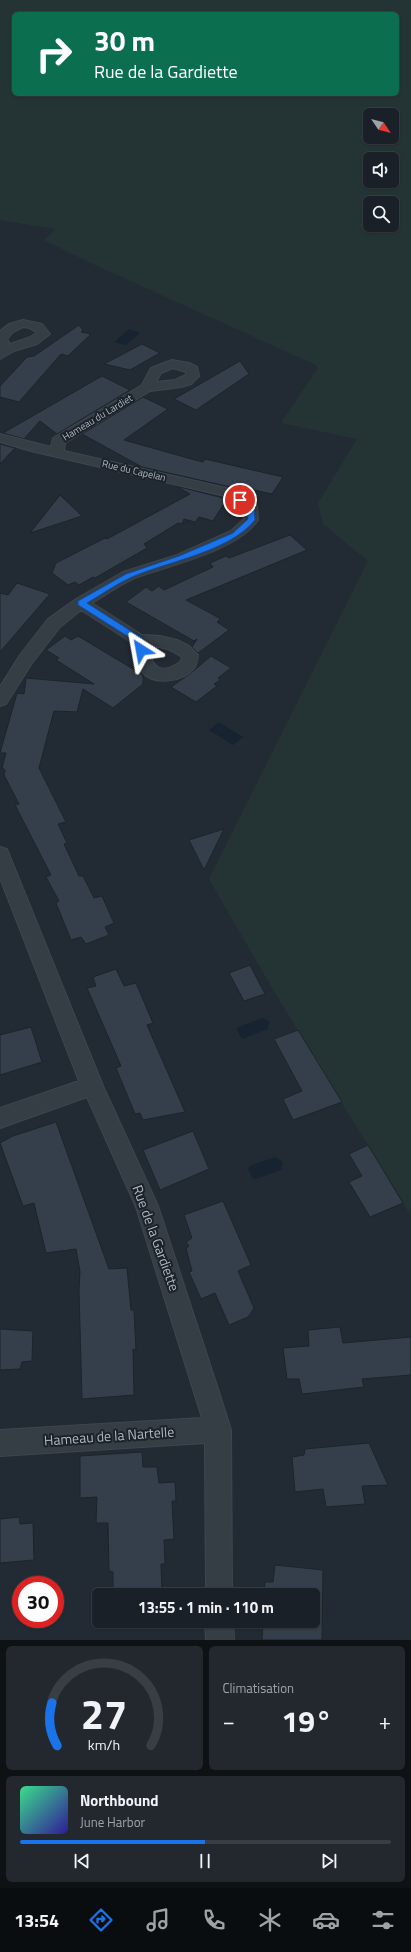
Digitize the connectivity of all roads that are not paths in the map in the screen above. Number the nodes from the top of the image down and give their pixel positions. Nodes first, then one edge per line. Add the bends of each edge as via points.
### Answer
1 (147, 387) dead end
2 (0, 438) edge
3 (57, 453) junction
4 (81, 603) junction
5 (139, 640) dead end
6 (0, 700) edge
7 (1, 859) edge
8 (92, 1086) junction
9 (0, 1118) edge
10 (218, 1430) junction
11 (0, 1443) edge
12 (219, 1588) edge
13 (219, 1628) edge
14 (220, 1640) edge

1 - 3 street, Hameau du Lardiet via 58,441
2 - 3 street, Rue du Capelan
3 - 4 street, Rue du Capelan via 230,493 250,506 251,520 236,534 182,558 128,576
4 - 5 street
4 - 6 street via 54,623 26,659
7 - 8 street, Rue de la Gardiette
8 - 9 street
8 - 10 street, Rue de la Gardiette via 147,1206
10 - 11 street, Hameau de la Nartelle
10 - 12 street, Rue de la Gardiette
13 - 14 street

